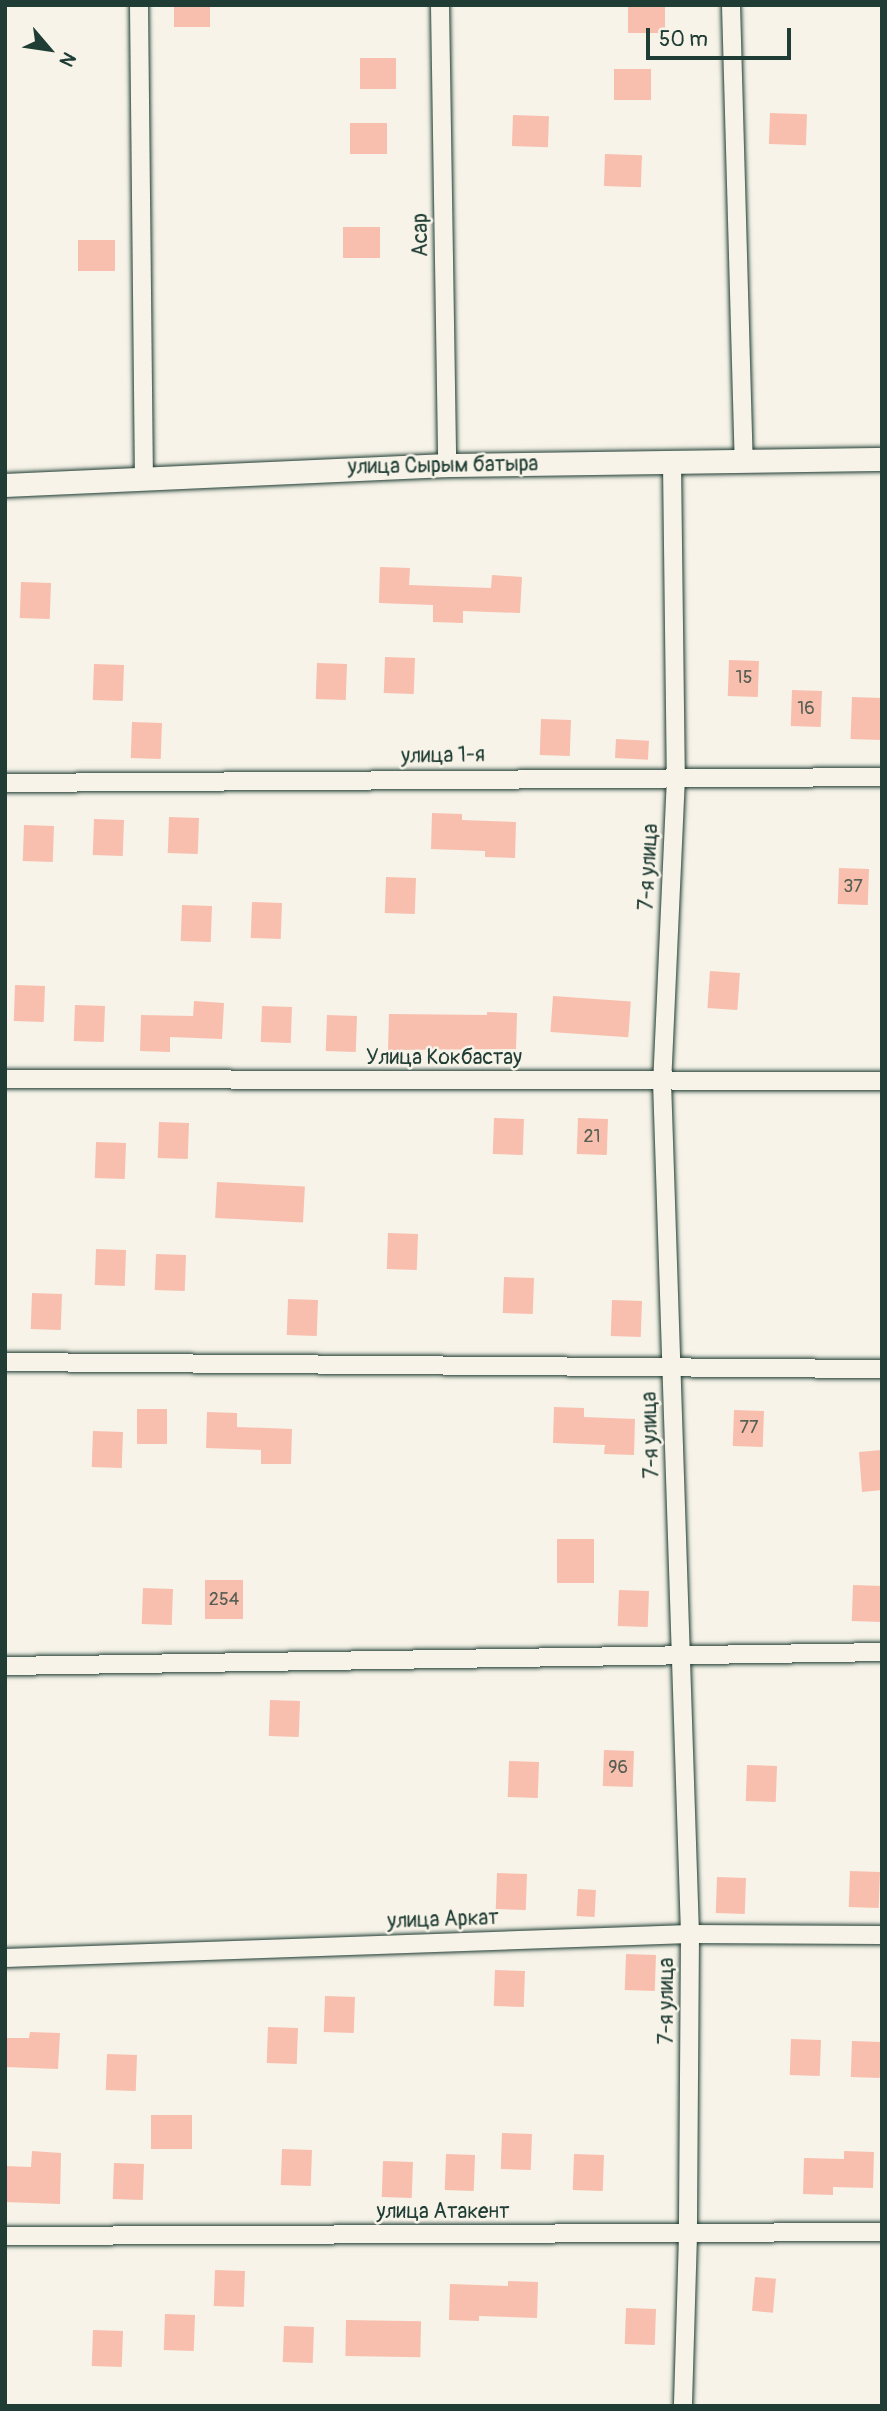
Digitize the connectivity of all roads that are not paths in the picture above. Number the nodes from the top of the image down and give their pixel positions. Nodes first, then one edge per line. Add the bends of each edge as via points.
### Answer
1 (139, 5) edge
2 (440, 5) edge
3 (731, 5) edge
4 (744, 459) junction
5 (882, 459) edge
6 (672, 463) junction
7 (447, 465) junction
8 (144, 476) junction
9 (5, 485) edge
10 (676, 777) junction
11 (882, 777) edge
12 (5, 783) edge
13 (5, 1079) edge
14 (662, 1081) junction
15 (882, 1081) edge
16 (5, 1362) edge
17 (672, 1369) junction
18 (882, 1369) edge
19 (882, 1652) edge
20 (681, 1653) junction
21 (5, 1666) edge
22 (690, 1934) junction
23 (882, 1936) edge
24 (5, 1958) edge
25 (882, 2232) edge
26 (688, 2235) junction
27 (5, 2236) edge
28 (683, 2406) edge

1 - 8 street
2 - 7 street, Асар
3 - 4 street
4 - 5 street, улица Сырым батыра
4 - 6 street, улица Сырым батыра
6 - 7 street, улица Сырым батыра
6 - 10 street, 7-я улица
7 - 8 street, улица Сырым батыра
8 - 9 street, улица Сырым батыра
10 - 11 street, улица 1-я
10 - 12 street, улица 1-я
10 - 14 street, 7-я улица
13 - 14 street, Улица Кокбастау
14 - 15 street, Улица Кокбастау
14 - 17 street, 7-я улица
16 - 17 street
17 - 18 street
17 - 20 street, 7-я улица
19 - 20 street
20 - 21 street
20 - 22 street, 7-я улица
22 - 23 street, улица Аркат
22 - 24 street, улица Аркат
22 - 26 street, 7-я улица
25 - 26 street, улица Атакент
26 - 27 street, улица Атакент
26 - 28 street, 7-я улица

